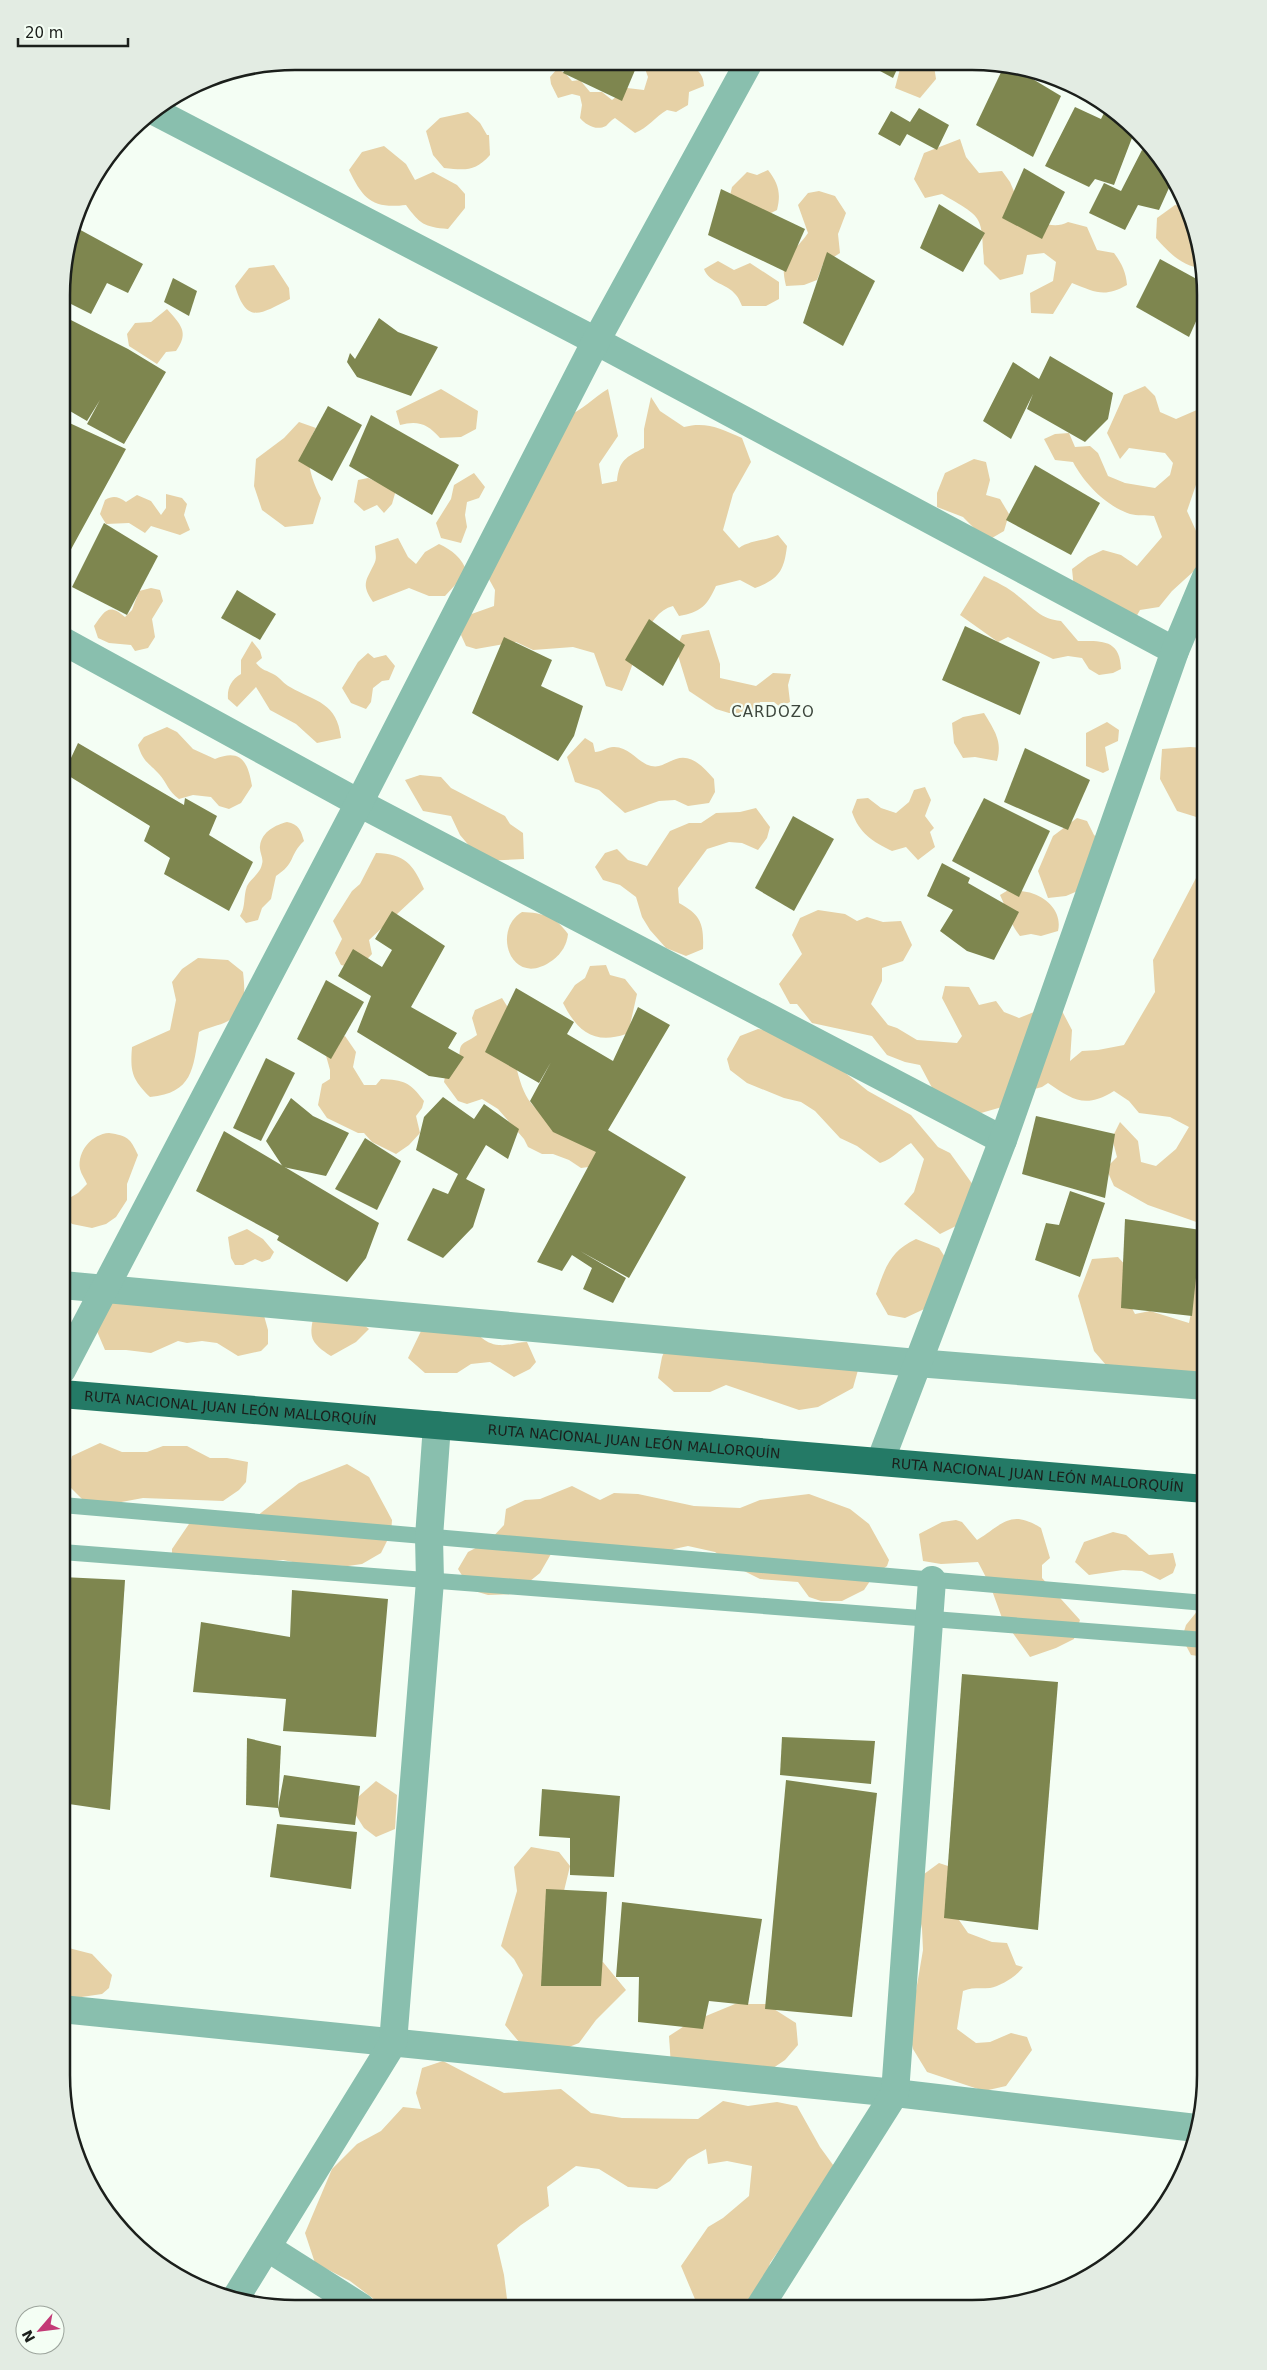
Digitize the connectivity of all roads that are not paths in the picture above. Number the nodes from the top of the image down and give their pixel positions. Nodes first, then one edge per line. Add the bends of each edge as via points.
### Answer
1 (745, 70) edge
2 (161, 115) edge
3 (596, 341) junction
4 (1197, 598) edge
5 (70, 645) edge
6 (1175, 651) junction
7 (359, 803) junction
8 (1003, 1140) junction
9 (70, 1286) edge
10 (105, 1288) junction
11 (70, 1355) edge
12 (917, 1363) junction
13 (1197, 1385) edge
14 (70, 1395) edge
15 (437, 1425) junction
16 (880, 1462) junction
17 (1197, 1488) edge
18 (70, 1506) edge
19 (429, 1537) junction
20 (70, 1553) edge
21 (430, 1580) junction
22 (932, 1580) junction
23 (1197, 1602) edge
24 (929, 1619) junction
25 (1197, 1639) edge
26 (70, 2011) edge
27 (393, 2043) junction
28 (895, 2093) junction
29 (1191, 2127) edge
30 (268, 2248) junction
31 (239, 2293) edge
32 (350, 2300) edge
33 (763, 2300) edge

1 - 3 street
2 - 3 street
3 - 6 street
3 - 7 street
4 - 6 street
5 - 7 street
6 - 8 street
7 - 8 street
7 - 10 street
8 - 12 street
9 - 10 street
10 - 11 street
10 - 12 street
12 - 13 street
12 - 16 street
14 - 15 highway, RUTA NACIONAL JUAN LEÓN MALLORQUÍN
15 - 16 highway, RUTA NACIONAL JUAN LEÓN MALLORQUÍN
15 - 19 street
16 - 17 highway, RUTA NACIONAL JUAN LEÓN MALLORQUÍN
18 - 19 lane
19 - 21 street
19 - 22 lane
20 - 21 lane
21 - 24 lane
21 - 27 street
22 - 23 lane
22 - 24 street
24 - 25 lane
24 - 28 street
26 - 27 street
27 - 28 street
27 - 30 street
28 - 29 street
28 - 33 street
30 - 31 street
30 - 32 street

